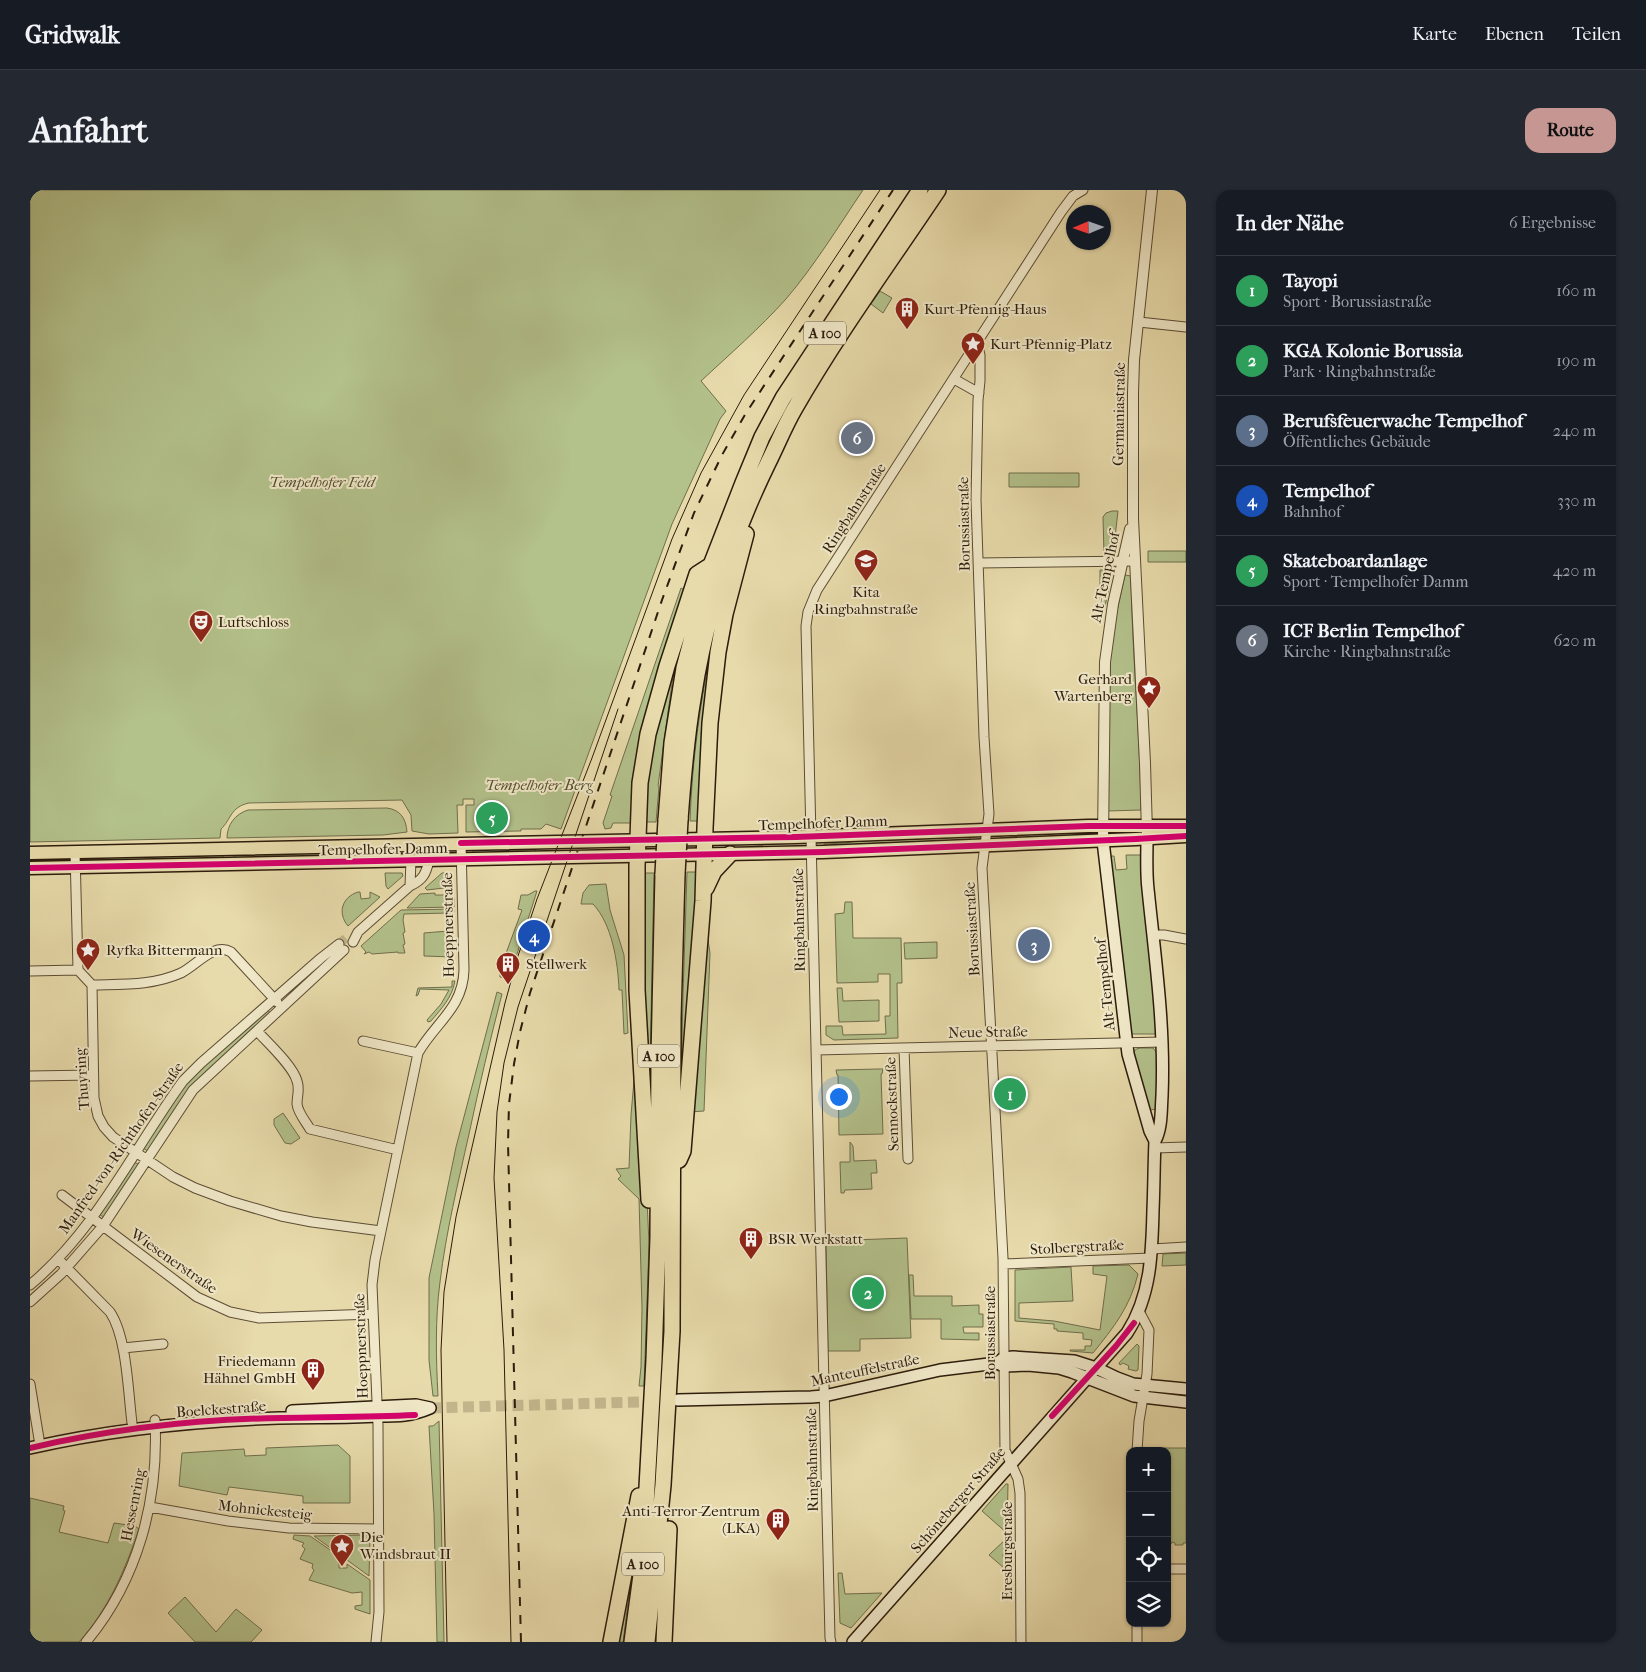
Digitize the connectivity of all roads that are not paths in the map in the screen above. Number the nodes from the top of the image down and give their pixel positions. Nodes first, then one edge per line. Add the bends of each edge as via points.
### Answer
1 (920, 190) edge
2 (938, 190) edge
3 (1083, 190) edge
4 (1152, 190) edge
5 (1138, 322) junction
6 (1186, 327) edge
7 (974, 346) junction
8 (954, 378) junction
9 (978, 393) junction
10 (750, 501) junction
11 (1133, 519) junction
12 (1123, 561) junction
13 (1136, 561) junction
14 (978, 563) junction
15 (711, 565) junction
16 (673, 820) junction
17 (1186, 826) edge
18 (1103, 827) junction
19 (987, 830) junction
20 (1147, 833) junction
21 (811, 836) junction
22 (1186, 836) edge
23 (704, 839) junction
24 (638, 840) junction
25 (1103, 841) junction
26 (461, 843) junction
27 (410, 845) junction
28 (985, 846) junction
29 (225, 849) junction
30 (75, 852) junction
31 (811, 852) junction
32 (30, 853) edge
33 (730, 854) junction
34 (704, 855) junction
35 (637, 856) junction
36 (411, 860) junction
37 (429, 860) junction
38 (461, 860) junction
39 (227, 864) junction
40 (75, 867) junction
41 (30, 868) edge
42 (670, 874) junction
43 (410, 886) junction
44 (703, 896) junction
45 (1154, 934) junction
46 (351, 939) tunnel mouth
47 (1186, 939) edge
48 (342, 947) tunnel mouth
49 (332, 955) junction
50 (78, 970) junction
51 (30, 971) edge
52 (92, 985) junction
53 (275, 999) junction
54 (282, 1008) junction
55 (257, 1031) junction
56 (363, 1041) dead end
57 (1162, 1042) junction
58 (1126, 1043) junction
59 (992, 1046) junction
60 (904, 1048) junction
61 (816, 1050) junction
62 (418, 1053) junction
63 (93, 1075) junction
64 (30, 1076) edge
65 (1155, 1145) junction
66 (1186, 1148) edge
67 (398, 1150) junction
68 (136, 1153) junction
69 (908, 1159) dead end
70 (147, 1160) junction
71 (673, 1173) junction
72 (62, 1196) dead end
73 (92, 1218) junction
74 (103, 1226) junction
75 (380, 1230) junction
76 (658, 1237) junction
77 (1186, 1248) edge
78 (1152, 1254) junction
79 (58, 1259) junction
80 (1003, 1264) junction
81 (66, 1268) junction
82 (30, 1285) edge
83 (30, 1302) edge
84 (1139, 1311) junction
85 (373, 1314) junction
86 (162, 1344) dead end
87 (123, 1348) junction
88 (1001, 1362) junction
89 (1096, 1368) junction
90 (1087, 1378) junction
91 (30, 1384) edge
92 (1145, 1385) junction
93 (1186, 1390) edge
94 (824, 1396) junction
95 (678, 1400) tunnel mouth
96 (1186, 1402) edge
97 (377, 1411) junction
98 (132, 1423) junction
99 (155, 1424) junction
100 (35, 1443) edge
101 (1137, 1447) edge
102 (1011, 1463) junction
103 (647, 1485) junction
104 (663, 1485) junction
105 (150, 1507) junction
106 (378, 1529) junction
107 (1171, 1569) edge
108 (1186, 1569) edge
109 (1138, 1627) edge
110 (86, 1642) edge
111 (376, 1642) edge
112 (611, 1642) edge
113 (632, 1642) edge
114 (647, 1642) edge
115 (664, 1642) edge
116 (831, 1642) edge
117 (852, 1642) edge
118 (1021, 1642) edge
119 (1138, 1642) edge

1 - 15 highway, A 100 via 783,398 762,437
2 - 10 highway, A 100 via 794,410
3 - 7 street, Ringbahnstraße via 1073,196 1061,212
4 - 5 street, Germaniastraße
5 - 6 street
5 - 11 street, Germaniastraße via 1133,380
7 - 8 street, Ringbahnstraße
7 - 9 street, Borussiastraße via 980,355
8 - 9 street
8 - 21 street, Ringbahnstraße via 817,590 809,608 806,626
9 - 14 street, Borussiastraße
10 - 16 highway, A 100 via 720,583 700,662
10 - 23 highway via 750,518 718,652 710,723
11 - 12 street, Alt-Tempelhof
11 - 13 street, Alt-Tempelhof
12 - 13 street
12 - 14 street
12 - 18 street, Alt-Tempelhof via 1111,613 1105,662
13 - 20 street, Alt-Tempelhof
14 - 19 street, Borussiastraße via 989,814
15 - 16 highway, A 100 via 684,668 672,743
15 - 24 highway via 697,574 658,696 644,750
16 - 42 highway, A 100, bridge
17 - 20 main road, Tempelhofer Damm
18 - 19 main road, Tempelhofer Damm
18 - 20 main road, Tempelhofer Damm
18 - 25 street, Alt-Tempelhof
19 - 21 main road, Tempelhofer Damm
19 - 28 street, Borussiastraße
20 - 22 main road, Tempelhofer Damm
20 - 25 main road, Tempelhofer Damm
20 - 45 main road, Alt-Tempelhof via 1148,887
21 - 23 main road, Tempelhofer Damm
21 - 31 street, Ringbahnstraße
23 - 24 main road, Tempelhofer Damm
23 - 34 highway
24 - 26 main road, Tempelhofer Damm
24 - 35 highway
25 - 28 main road, Tempelhofer Damm
25 - 58 main road, Alt-Tempelhof
26 - 27 main road, Tempelhofer Damm
26 - 38 street, Hoeppnerstraße
27 - 29 main road, Tempelhofer Damm
27 - 36 street
28 - 31 main road, Tempelhofer Damm
28 - 59 street, Borussiastraße via 982,868
29 - 30 main road, Tempelhofer Damm
29 - 39 main road
30 - 32 main road, Tempelhofer Damm
30 - 40 street
31 - 33 main road, Tempelhofer Damm
31 - 61 street, Ringbahnstraße
33 - 34 main road, Tempelhofer Damm
33 - 44 highway via 712,874
34 - 35 main road, Tempelhofer Damm
34 - 44 highway
35 - 38 main road, Tempelhofer Damm
35 - 76 highway via 637,990 643,1110 651,1224
36 - 37 main road, Tempelhofer Damm
36 - 39 main road, Tempelhofer Damm
36 - 43 street
37 - 38 main road, Tempelhofer Damm
37 - 43 street via 420,882
38 - 62 street, Hoeppnerstraße via 462,990
39 - 40 main road, Tempelhofer Damm
40 - 41 main road, Tempelhofer Damm
40 - 50 street
42 - 71 highway, A 100
42 - 76 highway, A 100 via 659,1048
43 - 46 street
44 - 71 highway via 683,1151
45 - 47 street
45 - 57 main road, Alt-Tempelhof
48 - 49 street, Manfred-von-Richthofen-Straße
49 - 53 street, Manfred-von-Richthofen-Straße
49 - 54 street, Manfred-von-Richthofen-Straße
50 - 51 street
50 - 52 street
52 - 53 street via 159,981 187,970 214,950 222,948 231,952
52 - 63 street, Thuyring
53 - 54 street
53 - 68 street, Manfred-von-Richthofen-Straße via 183,1081
54 - 55 street, Manfred-von-Richthofen-Straße
55 - 67 street via 297,1080 298,1109 310,1129
55 - 70 street, Manfred-von-Richthofen-Straße via 188,1095
56 - 62 street
57 - 58 street, Neue Straße
57 - 65 main road, Alt-Tempelhof via 1161,1112
58 - 59 street, Neue Straße
58 - 65 main road, Alt-Tempelhof via 1131,1070
59 - 60 street, Neue Straße
59 - 80 street, Borussiastraße
60 - 61 street, Neue Straße
60 - 69 street, Sennockstraße
61 - 94 street, Ringbahnstraße
62 - 67 street, Hoeppnerstraße
63 - 64 street
63 - 68 street, Thuyring via 95,1108 104,1127
65 - 66 street
65 - 78 main road, Alt-Tempelhof
67 - 75 street, Hoeppnerstraße
68 - 70 street, Thuyring
68 - 73 street, Manfred-von-Richthofen-Straße
70 - 74 street, Manfred-von-Richthofen-Straße
70 - 75 street, Thuyring via 195,1188 239,1204 289,1218
71 - 104 highway, A 100 via 672,1331
72 - 73 street, Wiesenerstraße
73 - 74 street, Wiesenerstraße
73 - 79 street, Manfred-von-Richthofen-Straße
74 - 81 street, Manfred-von-Richthofen-Straße
74 - 85 street, Wiesenerstraße via 197,1298 230,1312 249,1317 276,1318
75 - 85 street, Hoeppnerstraße via 372,1285
76 - 103 highway, A 100
77 - 78 street, Stolbergstraße
78 - 80 street, Stolbergstraße
78 - 84 main road, Alt-Tempelhof
79 - 81 street
79 - 82 street, Manfred-von-Richthofen-Straße
80 - 88 street, Borussiastraße
81 - 83 street, Manfred-von-Richthofen-Straße
81 - 87 street via 116,1320
84 - 89 main road, Alt-Tempelhof via 1128,1333
84 - 92 street via 1149,1330
85 - 97 street, Hoeppnerstraße
86 - 87 street
87 - 98 street
88 - 89 main road, Manteuffelstraße via 1028,1357 1066,1360
88 - 90 main road, Manteuffelstraße via 1050,1367
88 - 94 main road, Manteuffelstraße via 935,1371
88 - 102 street, Borussiastraße via 1005,1450
89 - 90 main road, Schöneberger Straße
89 - 92 main road, Manteuffelstraße via 1122,1380
90 - 92 main road, Manteuffelstraße via 1123,1393
90 - 102 main road, Schöneberger Straße
91 - 100 street
92 - 93 main road, Manteuffelstraße
92 - 96 main road, Manteuffelstraße
92 - 101 street
94 - 95 main road, Manteuffelstraße
94 - 116 street, Ringbahnstraße
97 - 99 main road, Boelckestraße
97 - 106 street, Hoeppnerstraße
98 - 99 main road, Boelckestraße
98 - 100 main road, Boelckestraße
99 - 100 main road, Boelckestraße
99 - 105 street, Hessenring via 155,1470
102 - 117 main road, Schöneberger Straße
102 - 118 street, Eresburgstraße via 1020,1492
103 - 112 highway via 638,1497
103 - 113 highway, A 100 via 643,1560
104 - 114 highway, A 100
104 - 115 highway via 670,1503
105 - 106 street, Mohnickesteig via 289,1528
105 - 110 street, Hessenring via 128,1576
106 - 111 street, Hoeppnerstraße
107 - 108 street
109 - 119 street

